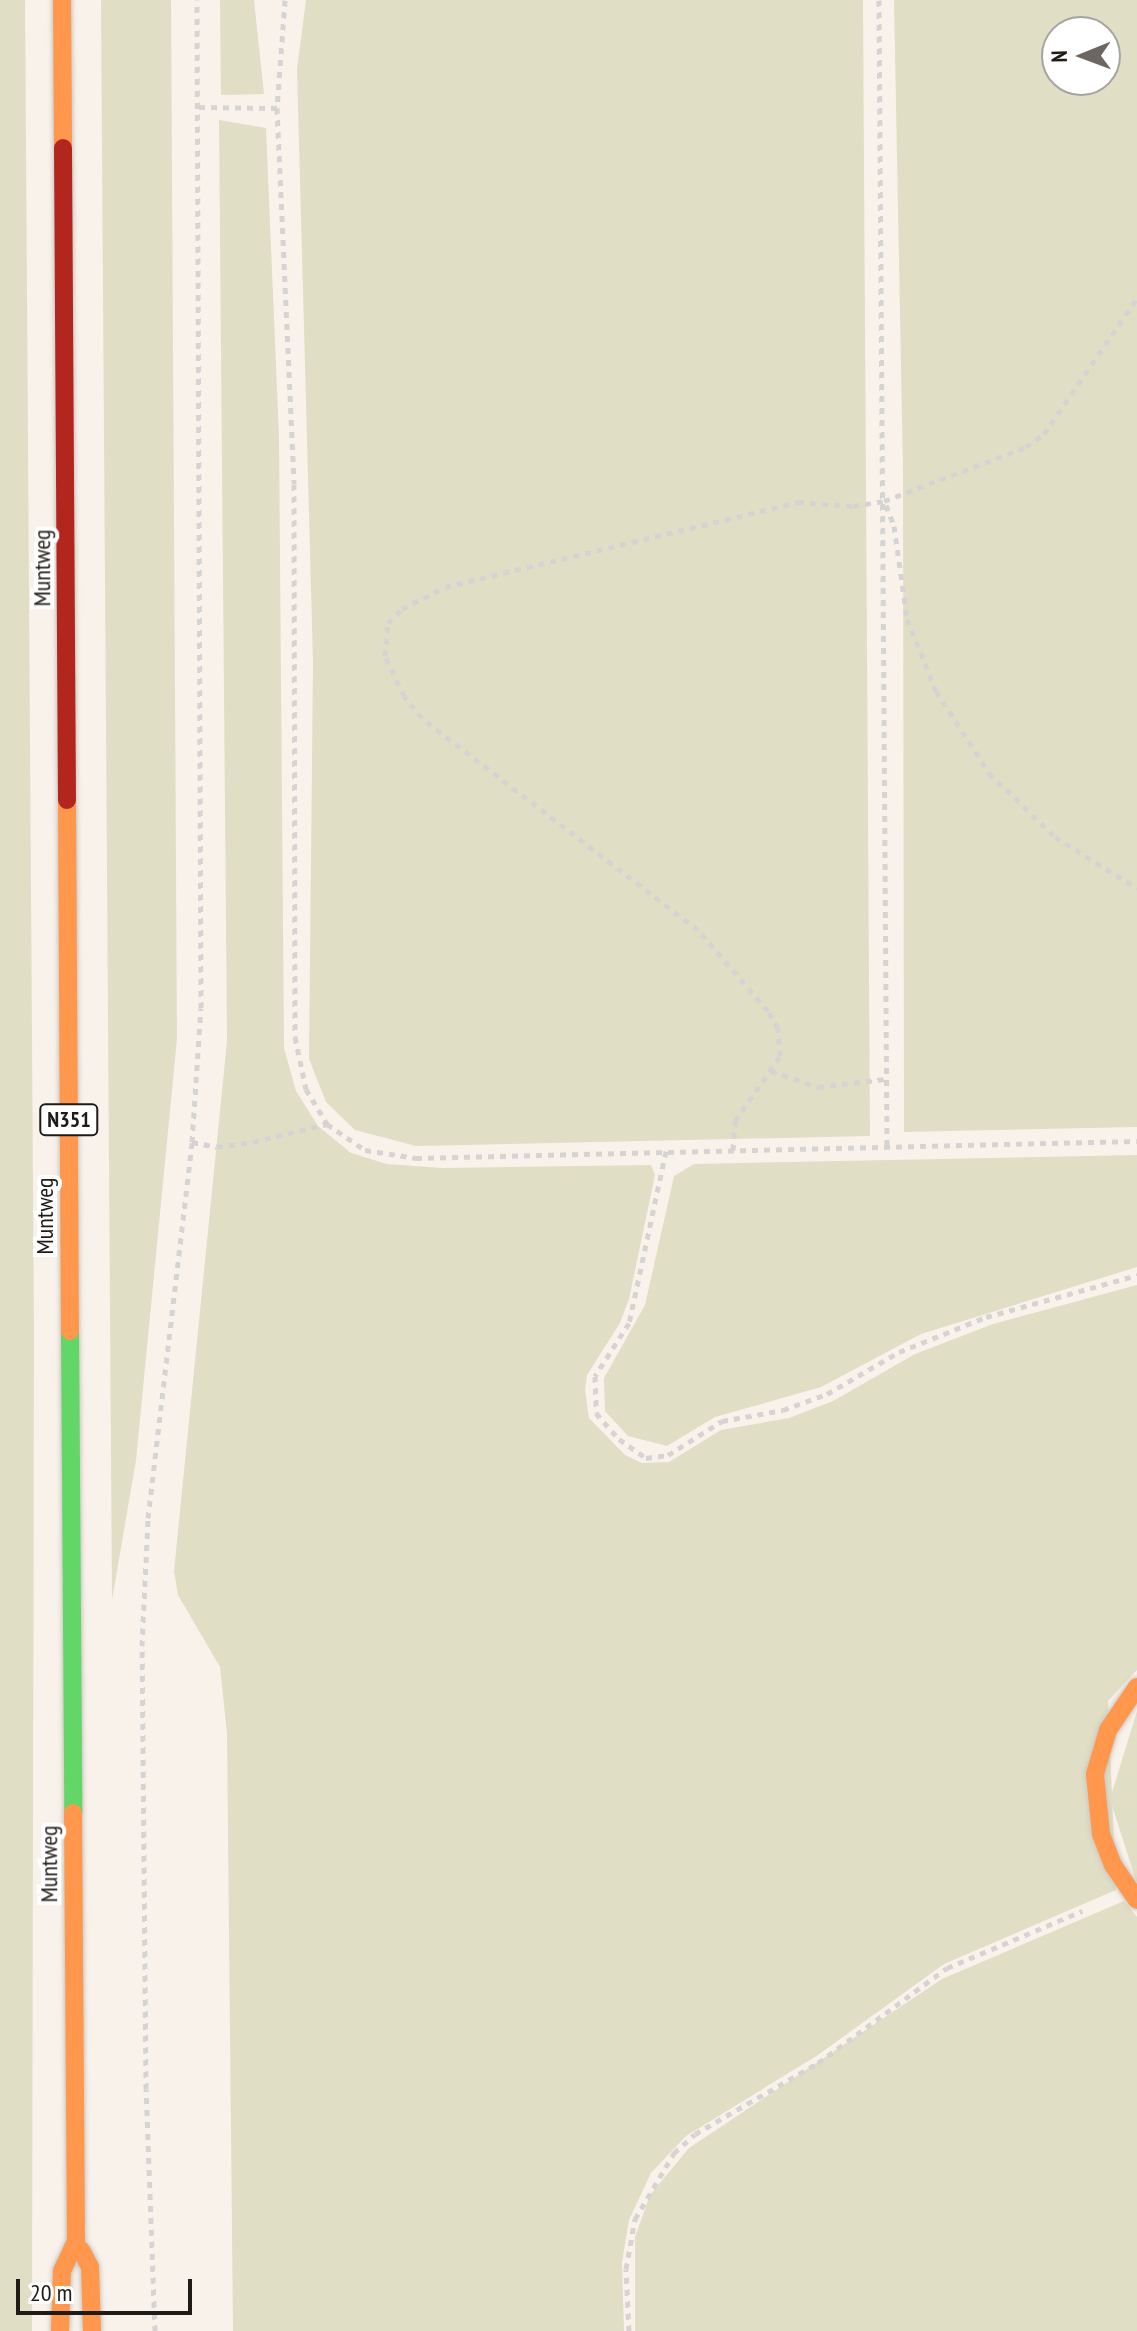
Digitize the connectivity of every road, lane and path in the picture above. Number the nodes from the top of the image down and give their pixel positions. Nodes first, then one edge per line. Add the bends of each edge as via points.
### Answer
1 (62, 0) edge
2 (197, 0) edge
3 (285, 0) edge
4 (879, 0) edge
5 (199, 107) junction
6 (277, 108) junction
7 (1137, 298) edge
8 (884, 501) junction
9 (1137, 888) edge
10 (771, 1071) junction
11 (885, 1079) junction
12 (327, 1124) junction
13 (1137, 1141) edge
14 (192, 1142) junction
15 (887, 1145) junction
16 (733, 1150) junction
17 (666, 1151) junction
18 (1137, 1275) edge
19 (1137, 1687) edge
20 (1137, 1900) edge
21 (1091, 1907) dead end
22 (76, 2241) junction
23 (60, 2331) edge
24 (92, 2331) edge
25 (155, 2331) edge
26 (629, 2331) edge

1 - 22 main road, Muntweg / N351
2 - 5 path
3 - 6 path
4 - 8 path
5 - 6 path
5 - 14 path via 201,1008
6 - 12 path via 294,484 295,1037 306,1089
7 - 8 path via 1044,434 1026,447
8 - 9 path via 894,526 907,619 936,691 981,761 1055,837
8 - 10 path via 853,506 798,502 445,587 402,609 383,639 392,675 422,718 714,944 778,1028 780,1056
8 - 11 path
10 - 11 path via 818,1087
10 - 16 path via 735,1121
11 - 15 path
12 - 14 path via 217,1147
12 - 17 path via 365,1150 396,1156
13 - 15 path
14 - 25 path via 148,1518 142,1632 146,2089
15 - 16 path
16 - 17 path
17 - 18 path via 629,1323 595,1376 596,1413 646,1458 668,1455 722,1421 783,1410 827,1394 899,1352 986,1317
19 - 20 main road via 1108,1730 1095,1774 1101,1834 1113,1865
21 - 26 path via 947,1968 818,2063 695,2134 674,2153 635,2219 626,2269
22 - 23 main road, Muntweg / N351 via 62,2271
22 - 24 main road, Muntweg / N351 via 90,2267

